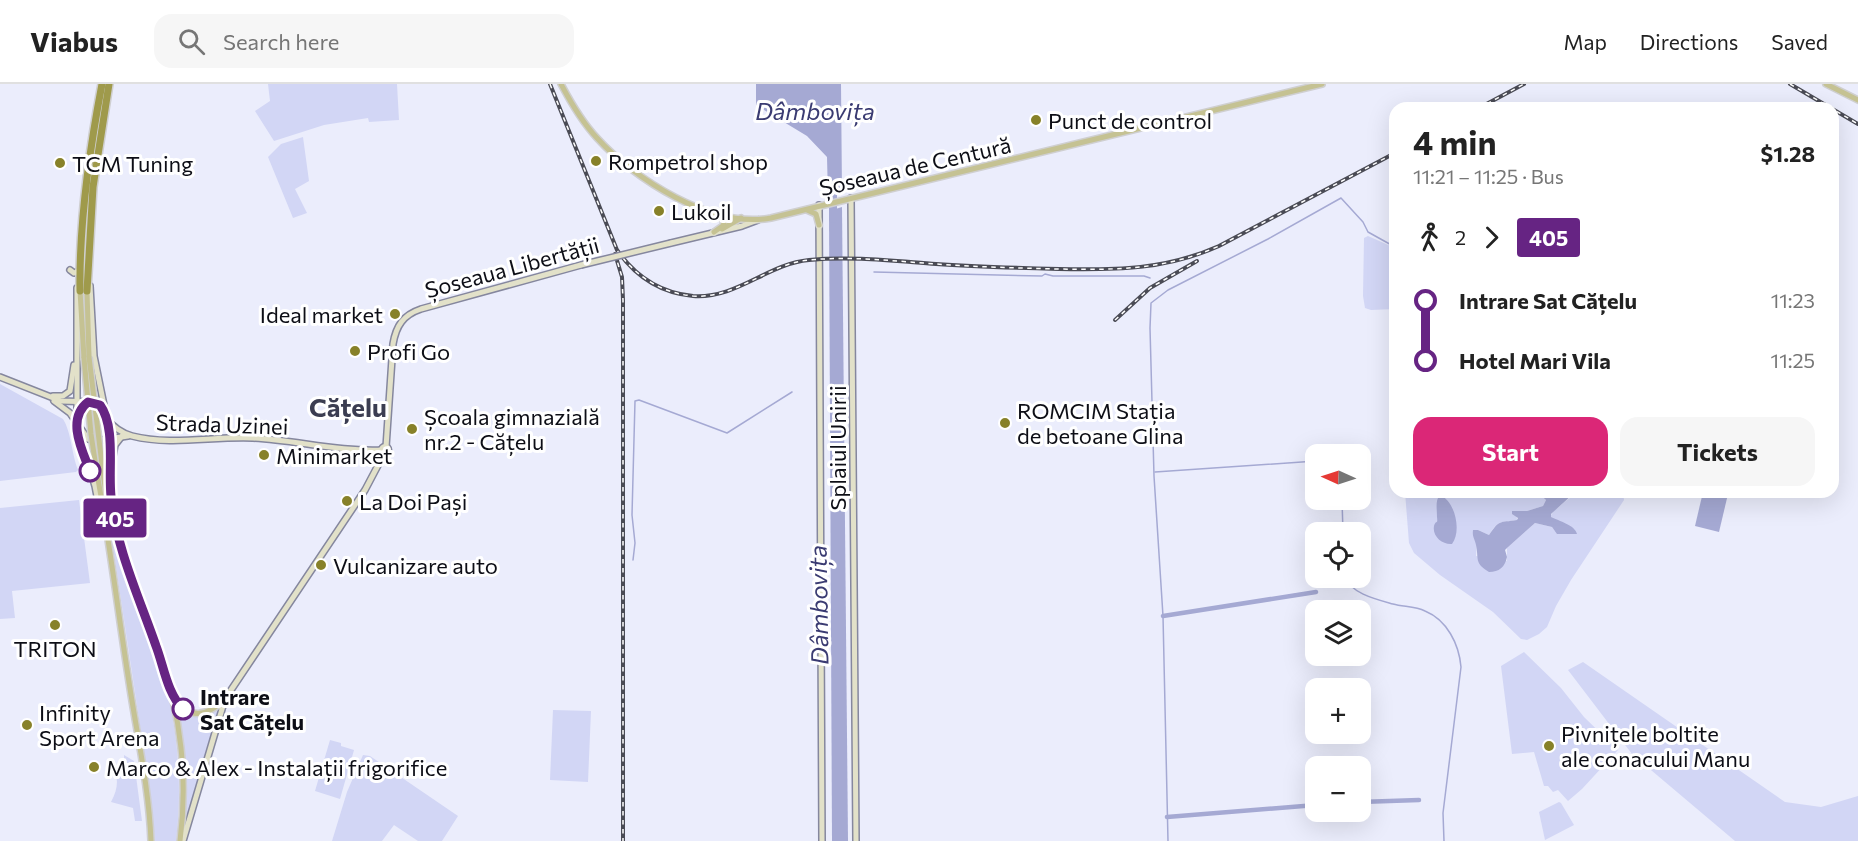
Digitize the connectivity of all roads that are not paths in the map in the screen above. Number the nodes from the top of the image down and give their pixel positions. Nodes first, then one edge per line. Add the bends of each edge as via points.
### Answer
1 (102, 84) edge
2 (109, 84) edge
3 (561, 84) edge
4 (1322, 84) edge
5 (1826, 84) edge
6 (1858, 100) edge
7 (851, 198) junction
8 (819, 205) junction
9 (803, 209) junction
10 (719, 214) junction
11 (741, 218) junction
12 (758, 219) junction
13 (819, 225) junction
14 (721, 229) junction
15 (714, 232) junction
16 (88, 245) junction
17 (80, 259) junction
18 (70, 270) dead end
19 (79, 271) junction
20 (84, 291) junction
21 (77, 346) junction
22 (0, 377) edge
23 (64, 392) junction
24 (39, 393) junction
25 (73, 402) junction
26 (88, 402) junction
27 (106, 418) junction
28 (76, 422) junction
29 (122, 436) junction
30 (132, 436) junction
31 (109, 438) junction
32 (90, 440) junction
33 (384, 450) junction
34 (100, 473) junction
35 (111, 478) junction
36 (130, 574) junction
37 (113, 578) junction
38 (171, 693) junction
39 (225, 699) junction
40 (151, 841) edge
41 (181, 841) edge
42 (822, 841) edge
43 (856, 841) edge

1 - 17 highway via 89,157
2 - 16 highway via 95,168
3 - 10 main road, Șoseaua de Centură via 586,125 622,162 673,195
4 - 7 main road, Șoseaua de Centură
5 - 6 main road
7 - 8 main road, Șoseaua de Centură
7 - 43 main road, Splaiul Unirii
8 - 9 main road, Șoseaua de Centură
8 - 13 main road, Splaiul Unirii
9 - 12 main road, Șoseaua de Centură
9 - 13 main road via 814,212
10 - 11 main road, Șoseaua de Centură
10 - 14 main road via 724,225
11 - 12 main road, Șoseaua de Centură
11 - 14 main road
12 - 15 main road, Șoseaua Libertății
13 - 42 main road, Splaiul Unirii
14 - 15 main road
15 - 33 main road, Șoseaua Libertății, bridge via 421,309 404,318 393,344
16 - 20 highway
16 - 27 main road via 93,346
17 - 19 main road
17 - 20 highway
18 - 19 main road
19 - 21 main road
20 - 34 main road, bridge
21 - 23 main road via 72,386
21 - 25 main road
22 - 24 main road
23 - 24 main road via 57,397
23 - 25 main road
24 - 25 main road
24 - 28 main road via 63,407
25 - 26 main road
25 - 28 main road
26 - 27 main road via 100,405
26 - 28 main road
27 - 30 main road, Strada Uzinei
27 - 31 main road
27 - 32 main road via 101,435
28 - 32 main road
28 - 37 main road via 97,495
29 - 30 main road, Strada Uzinei
29 - 31 main road, Strada Uzinei
29 - 35 main road via 114,448
30 - 33 main road, Strada Uzinei via 170,441 253,438
31 - 32 main road, Strada Uzinei
31 - 35 main road
33 - 39 main road, Șoseaua Libertății via 369,484
34 - 36 main road via 114,531
34 - 37 main road
35 - 36 main road via 117,529
36 - 38 main road
37 - 40 main road
38 - 39 main road via 183,709 196,714 209,711
38 - 41 main road via 183,779
39 - 41 main road, Șoseaua Libertății

